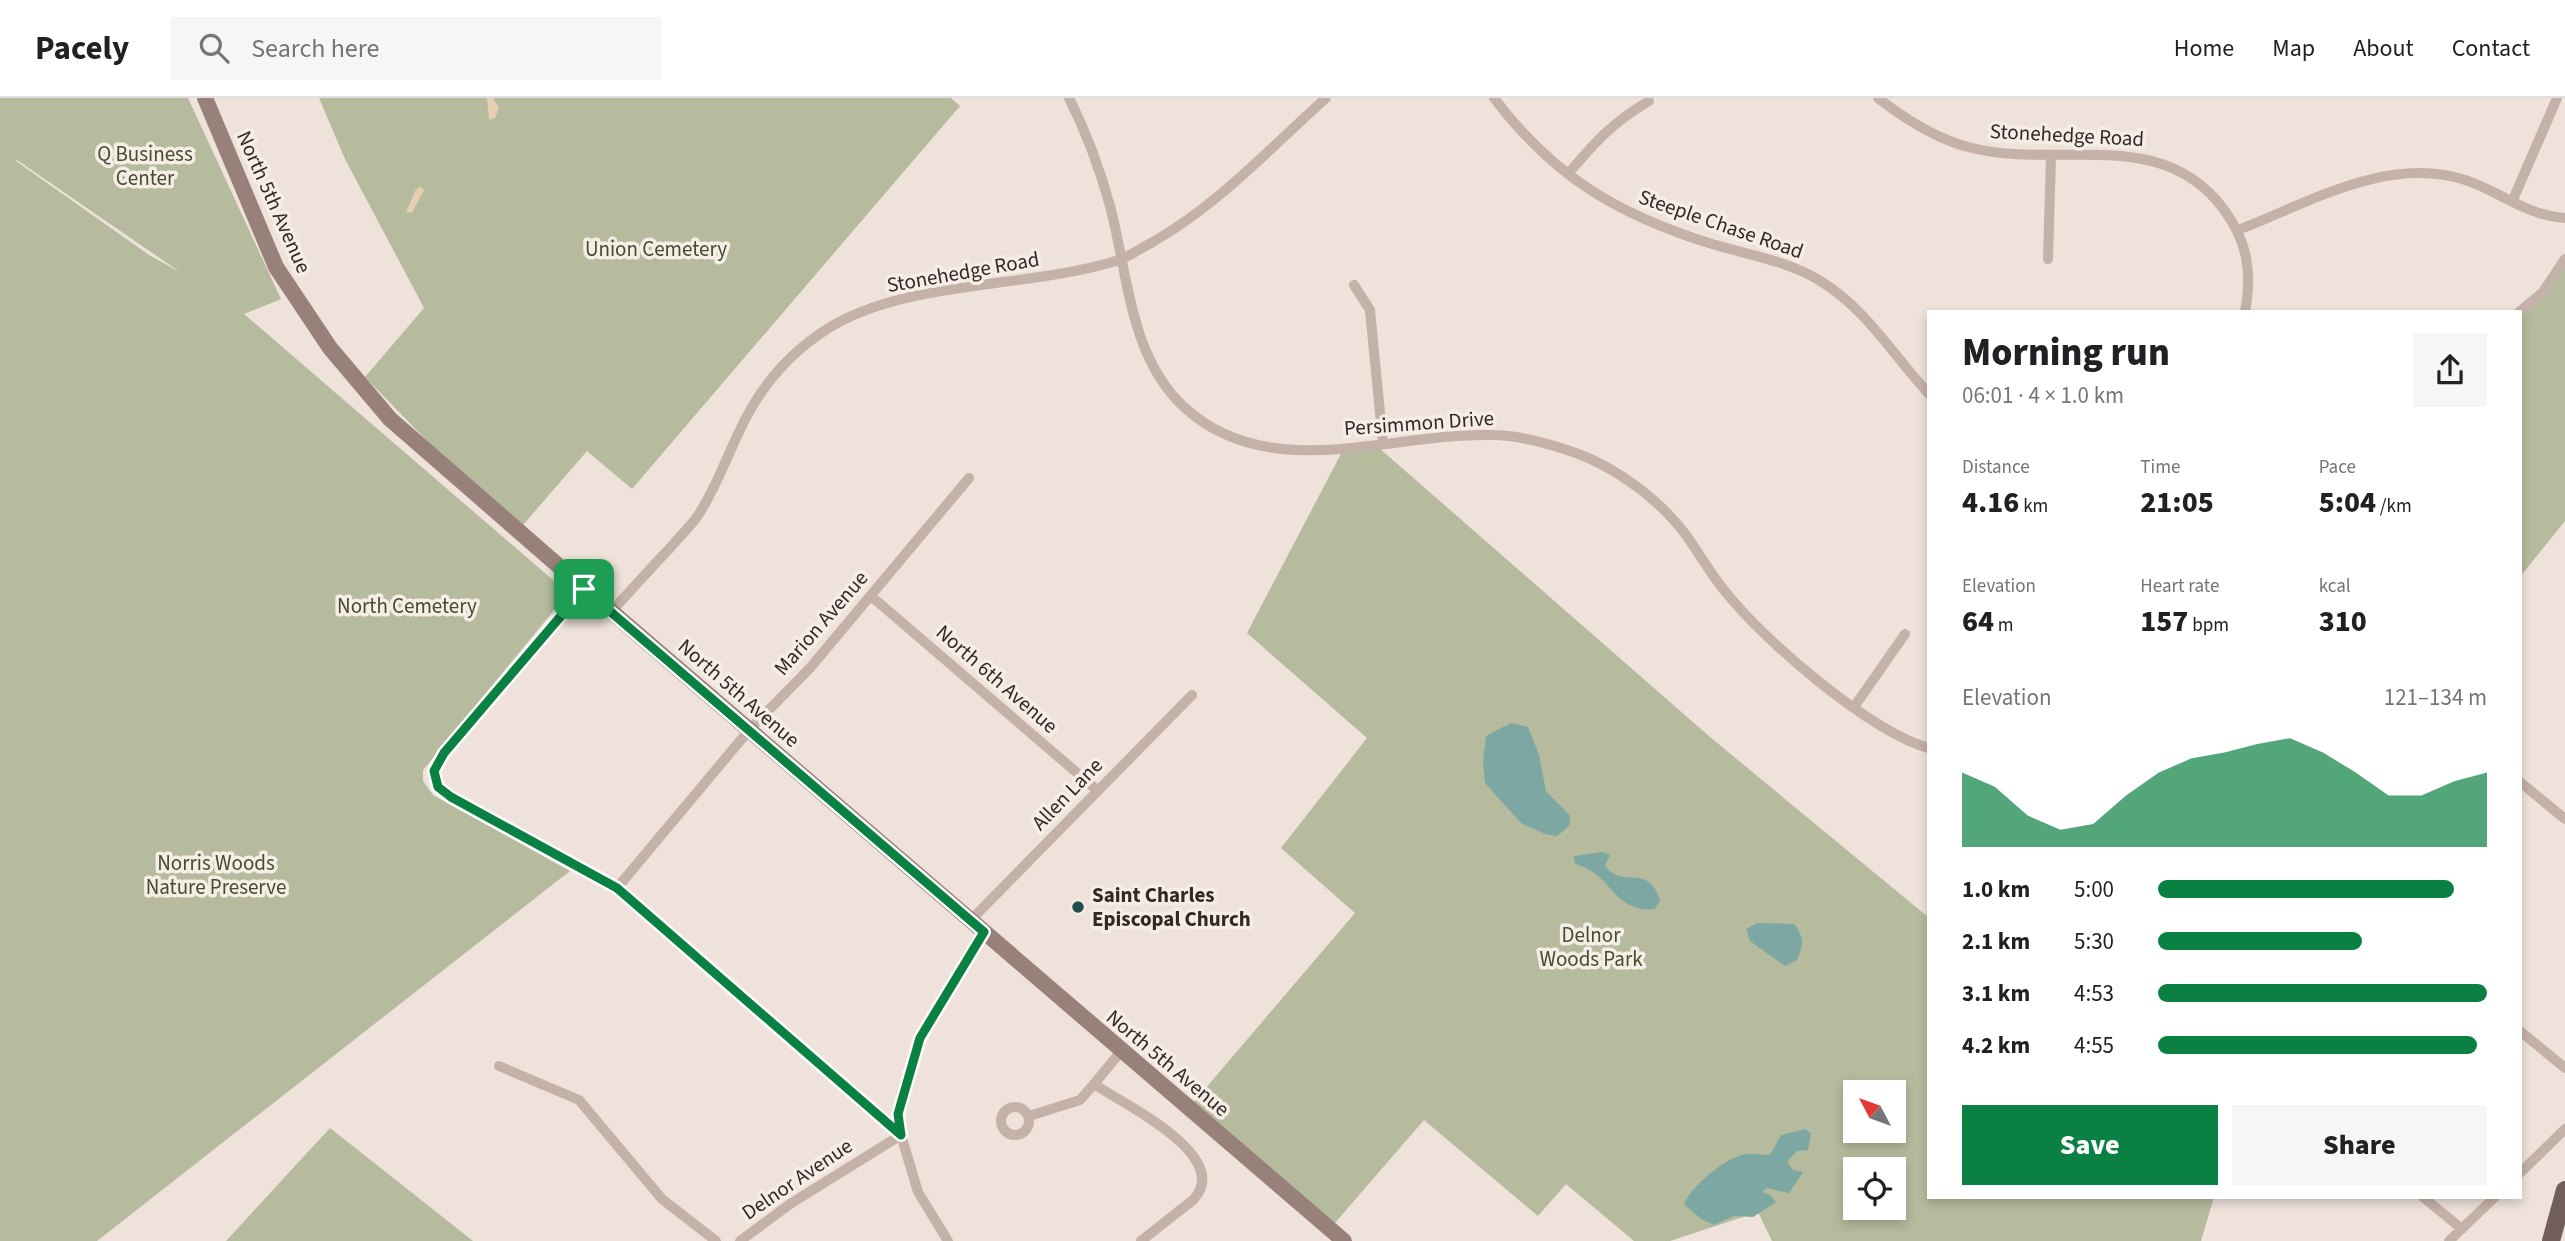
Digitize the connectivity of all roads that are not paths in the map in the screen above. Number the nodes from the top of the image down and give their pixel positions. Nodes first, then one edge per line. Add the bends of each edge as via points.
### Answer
1 (205, 98) edge
2 (1069, 98) edge
3 (1326, 98) edge
4 (1494, 98) edge
5 (1878, 98) edge
6 (2557, 98) edge
7 (1649, 101) dead end
8 (2052, 156) junction
9 (1568, 174) junction
10 (2512, 202) junction
11 (2565, 218) edge
12 (2238, 230) junction
13 (1122, 259) junction
14 (2048, 259) dead end
15 (2565, 259) edge
16 (1354, 285) dead end
17 (2245, 310) edge
18 (2521, 310) edge
19 (1927, 392) edge
20 (1383, 444) junction
21 (969, 478) dead end
22 (584, 589) junction
23 (871, 596) junction
24 (612, 611) junction
25 (1905, 634) dead end
26 (1192, 695) dead end
27 (1854, 707) junction
28 (750, 729) junction
29 (1927, 748) edge
30 (2522, 784) edge
31 (1097, 790) junction
32 (2565, 819) edge
33 (617, 888) junction
34 (970, 921) junction
35 (984, 932) junction
36 (2522, 1033) edge
37 (1122, 1049) junction
38 (499, 1066) dead end
39 (2565, 1068) edge
40 (1094, 1084) junction
41 (1029, 1116) dead end
42 (2565, 1129) edge
43 (901, 1135) junction
44 (2522, 1171) edge
45 (2565, 1191) edge
46 (2425, 1199) edge
47 (2494, 1199) edge
48 (2560, 1223) edge
49 (2462, 1229) junction
50 (716, 1241) edge
51 (740, 1241) edge
52 (948, 1241) edge
53 (1140, 1241) edge
54 (1344, 1241) edge
55 (2449, 1241) edge
56 (2551, 1241) edge

1 - 22 main road, North 5th Avenue via 276,267 330,348 415,442
2 - 13 street, Persimmon Drive via 1099,171
3 - 13 street, Stonehedge Road via 1195,216
4 - 9 street, Steeple Chase Road via 1512,122
5 - 8 street, Stonehedge Road via 1927,130 1971,148
6 - 10 street
7 - 9 street via 1598,137
8 - 12 street, Stonehedge Road via 2135,156 2172,167 2208,189
8 - 14 street
9 - 19 street, Steeple Chase Road via 1646,222 1788,265 1822,281 1866,317
10 - 11 street
10 - 12 street via 2464,179 2393,175 2346,186
12 - 17 street via 2249,273
13 - 20 street, Persimmon Drive via 1143,346 1152,364 1182,406 1206,425 1228,438 1283,451
13 - 24 street, Stonehedge Road via 1040,279 917,296 828,328 775,373 739,431 717,484 695,519
15 - 18 street via 2543,292
16 - 20 street via 1370,310
20 - 27 street, Persimmon Drive via 1495,435 1577,453 1613,471 1684,532 1724,590 1761,630
21 - 23 street, Marion Avenue
22 - 24 main road, North 5th Avenue
22 - 33 street via 444,753 435,780 451,797
23 - 28 street, Marion Avenue
23 - 31 street, North 6th Avenue
24 - 28 main road, North 5th Avenue
25 - 27 street
26 - 31 street, Allen Lane
27 - 29 street, Persimmon Drive via 1884,729
28 - 33 street, Marion Avenue
28 - 34 main road, North 5th Avenue
30 - 32 street
31 - 34 street, Allen Lane
33 - 43 street
34 - 35 main road, North 5th Avenue
35 - 37 main road, North 5th Avenue
35 - 43 street via 920,1038 898,1114
36 - 39 street
37 - 40 street
37 - 54 main road, North 5th Avenue
38 - 50 street via 579,1100 662,1199
40 - 41 street via 1080,1100
40 - 53 street via 1166,1128 1199,1166 1200,1193
42 - 44 street
43 - 51 street, Delnor Avenue
43 - 52 street via 918,1192
45 - 48 main road
46 - 49 street
47 - 49 street
48 - 56 main road
49 - 55 street

